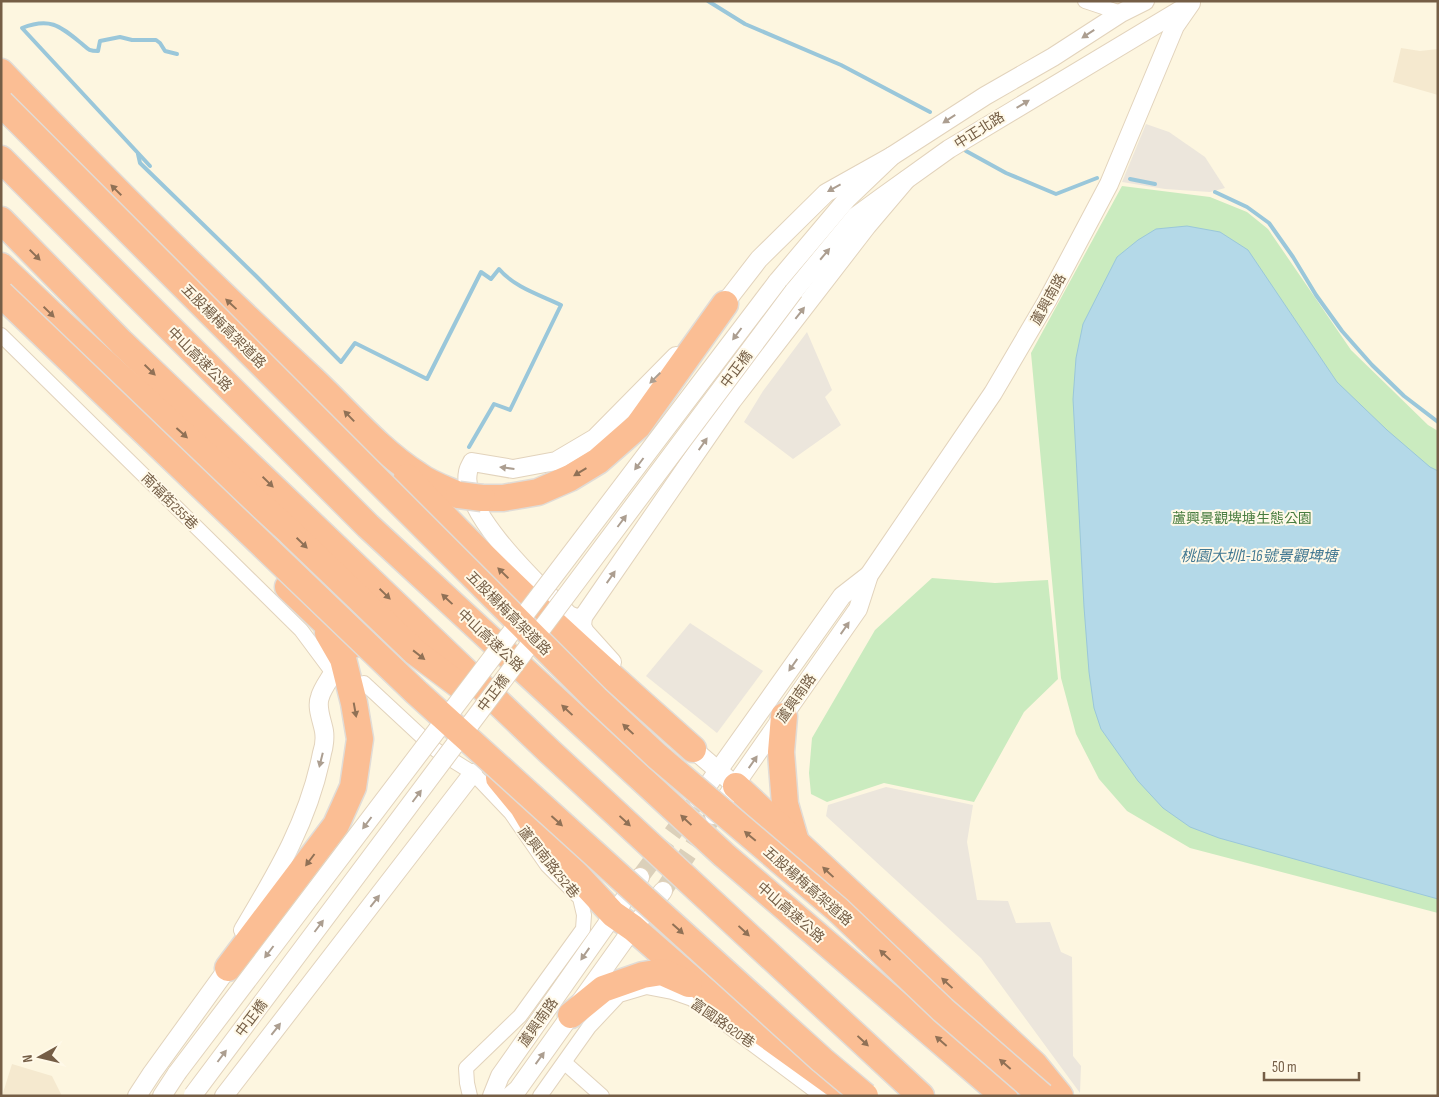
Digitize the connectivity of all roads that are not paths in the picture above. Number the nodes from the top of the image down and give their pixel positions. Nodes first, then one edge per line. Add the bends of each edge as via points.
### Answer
1 (1085, 1) edge
2 (1146, 1) edge
3 (1193, 2) edge
4 (1121, 14) junction
5 (1, 72) edge
6 (1, 103) edge
7 (892, 156) junction
8 (1, 159) edge
9 (906, 180) junction
10 (1, 220) edge
11 (1, 266) edge
12 (777, 282) joint
13 (794, 291) joint
14 (1, 294) edge
15 (725, 304) junction
16 (1, 307) edge
17 (1, 334) edge
18 (372, 440) junction
19 (869, 576) junction
20 (319, 617) junction
21 (583, 617) junction
22 (333, 673) joint
23 (364, 683) dead end
24 (784, 716) junction
25 (693, 749) junction
26 (550, 752) junction
27 (473, 773) junction
28 (727, 778) junction
29 (698, 799) tunnel mouth
30 (714, 815) tunnel mouth
31 (796, 843) junction
32 (640, 877) tunnel mouth
33 (663, 890) tunnel mouth
34 (623, 921) junction
35 (228, 968) junction
36 (704, 990) junction
37 (571, 1015) junction
38 (565, 1063) junction
39 (137, 1096) edge
40 (162, 1096) edge
41 (193, 1096) edge
42 (224, 1096) edge
43 (470, 1096) edge
44 (492, 1096) edge
45 (510, 1096) edge
46 (540, 1096) edge
47 (602, 1096) edge
48 (822, 1096) edge
49 (850, 1096) edge
50 (865, 1096) edge
51 (921, 1096) edge
52 (1004, 1096) edge
53 (1042, 1096) edge
54 (1060, 1096) edge

1 - 4 street
2 - 4 street, 中正北路
9 -> 3 street, 中正北路 via 957,144
3 - 19 street, 蘆興南路 via 1175,26 1109,184 1047,301 994,393
4 -> 7 street, 中正北路
18 -> 5 highway via 318,384 220,294
53 -> 6 highway, 五股楊梅高架道路, bridge via 943,1010 838,910 657,756 596,699
7 - 12 street, 中正北路 via 848,199
7 -> 15 street via 826,193 759,259
52 -> 8 highway, 中山高速公路 via 724,855 368,526
13 -> 9 street, 中正北路 via 856,216
21 -> 9 street via 732,402
10 -> 26 highway via 121,342
11 -> 26 highway via 290,532 415,652
12 -> 40 street, 中正橋, bridge
41 -> 13 street, 中正橋, bridge
14 -> 50 highway, bridge via 416,692
15 -> 18 highway via 638,426 598,461 538,492 503,498 470,496 418,476
15 -> 21 street via 594,438 556,461 513,469 472,462 467,473 477,510 491,533 569,615
16 - 20 highway
17 - 22 street, 南福街255巷 via 301,630
25 -> 18 highway via 479,551
24 -> 19 street, 蘆興南路 via 858,609
19 -> 28 street, 蘆興南路 via 842,596
20 - 34 highway via 505,783 539,834
20 -> 35 highway via 343,659 354,703 360,739 353,787 336,825
21 - 25 street via 585,632 639,686
22 -> 35 street via 319,697 323,751 313,793 281,867 235,944
23 - 27 street, 蘆興南路252巷 via 436,750
28 -> 24 street, 蘆興南路
24 - 31 highway via 781,752 785,804
25 - 28 street
26 -> 51 highway
42 -> 27 street
27 - 43 street, 蘆興南路252巷 via 511,813 547,864 580,898 584,915 583,929 520,1016 466,1068
28 - 29 street, 蘆興南路
28 - 30 street, 蘆興南路
28 - 31 highway
54 -> 31 highway via 1034,1064
32 - 34 street, 蘆興南路
33 - 34 street, 蘆興南路
34 - 36 highway
34 - 37 street, 蘆興南路
34 -> 44 street, 蘆興南路 via 500,1076
35 - 39 street
36 - 37 highway via 662,972 643,975 603,989
36 - 49 highway
45 -> 37 street, 蘆興南路
38 - 46 street, 富國路920巷
38 - 47 street
38 - 48 street, 富國路920巷 via 589,1027 619,995 646,986 692,999

